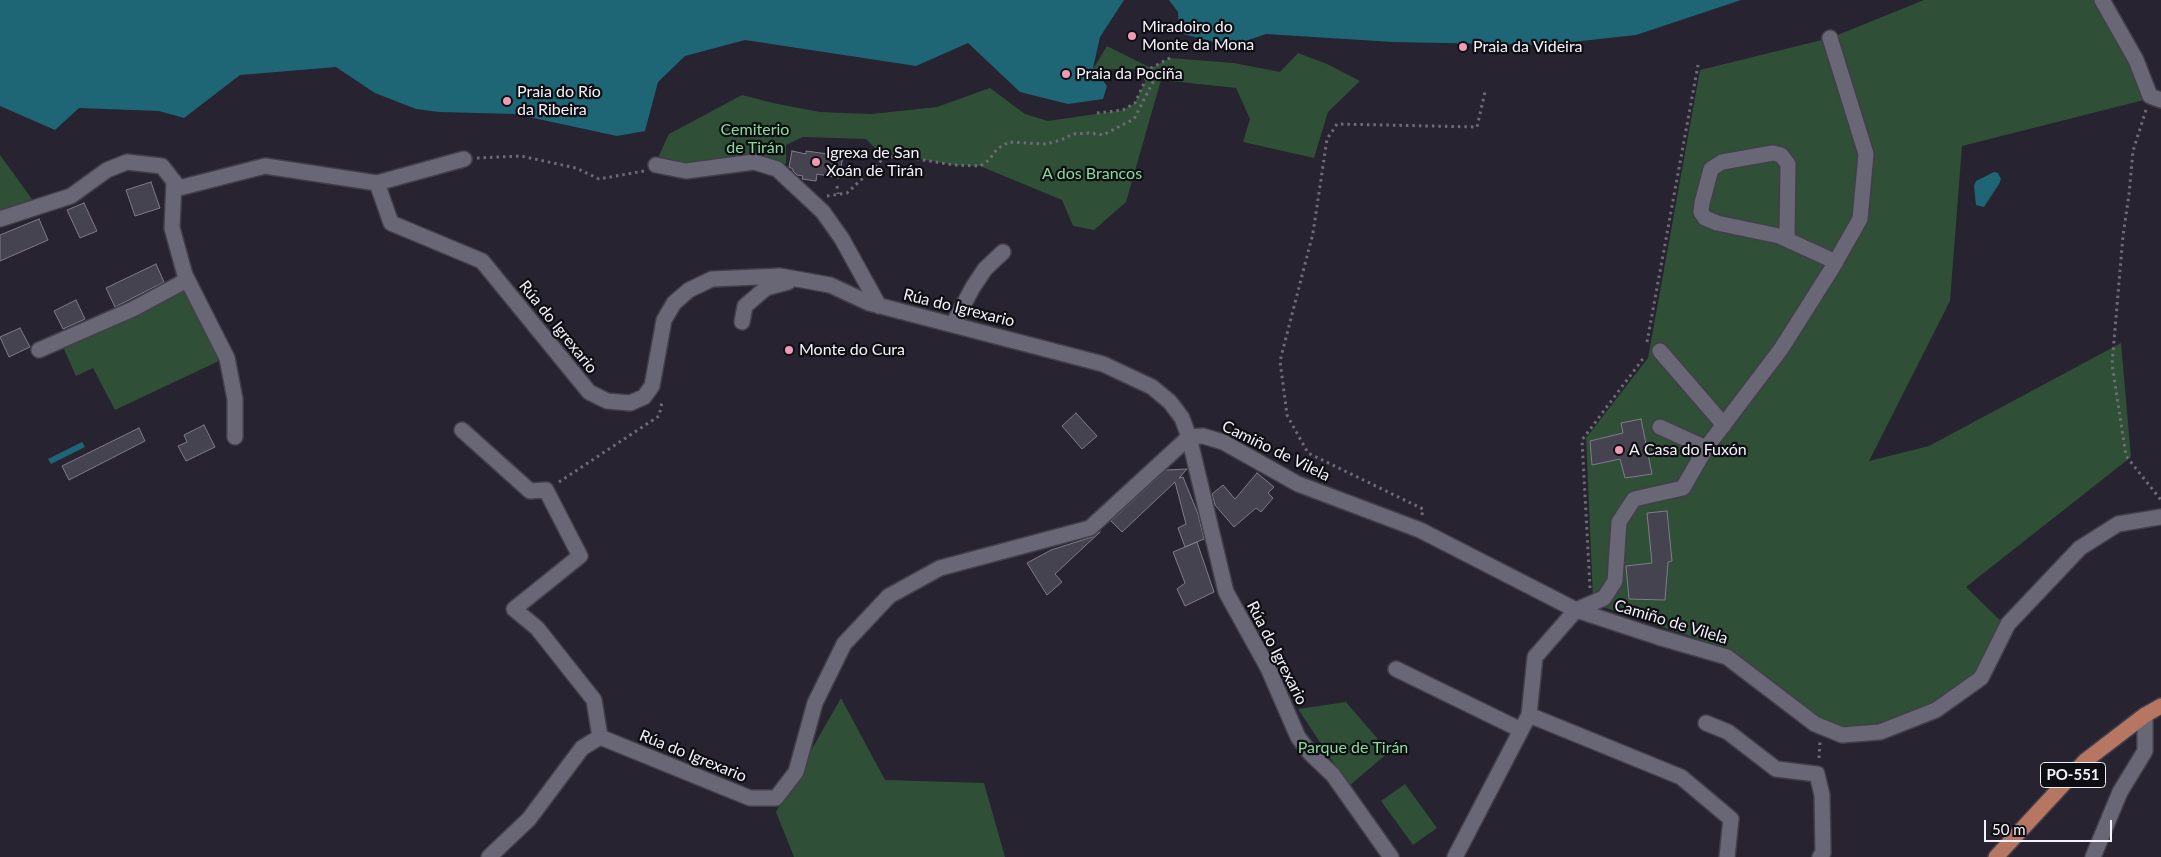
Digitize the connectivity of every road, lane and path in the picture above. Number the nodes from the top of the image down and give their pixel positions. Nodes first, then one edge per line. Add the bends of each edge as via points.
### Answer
1 (2102, 0) edge
2 (1830, 38) dead end
3 (1170, 58) dead end
4 (1698, 65) dead end
5 (1151, 68) junction
6 (1485, 92) dead end
7 (2156, 98) edge
8 (1097, 114) dead end
9 (464, 159) joint
10 (656, 165) joint
11 (174, 181) junction
12 (377, 183) junction
13 (837, 186) dead end
14 (838, 194) junction
15 (808, 198) junction
16 (0, 219) edge
17 (1787, 239) junction
18 (1003, 252) dead end
19 (1836, 262) junction
20 (799, 278) junction
21 (187, 280) junction
22 (879, 306) junction
23 (742, 322) dead end
24 (954, 324) junction
25 (39, 350) dead end
26 (1660, 351) dead end
27 (648, 391) junction
28 (1724, 425) junction
29 (1660, 427) dead end
30 (462, 430) dead end
31 (235, 437) dead end
32 (1189, 437) junction
33 (1706, 448) junction
34 (546, 490) junction
35 (2161, 500) edge
36 (2161, 518) edge
37 (1420, 530) junction
38 (1576, 610) junction
39 (1396, 669) dead end
40 (2161, 706) edge
41 (2145, 714) junction
42 (1529, 715) junction
43 (1706, 724) dead end
44 (1822, 727) junction
45 (1521, 730) junction
46 (600, 737) junction
47 (1817, 774) junction
48 (489, 857) edge
49 (1391, 857) edge
50 (1455, 857) edge
51 (1727, 857) edge
52 (1820, 857) edge
53 (1996, 857) edge
54 (2093, 857) edge

1 - 7 street
2 - 19 street via 1866,154 1860,219
3 - 5 path
4 - 38 path via 1645,356 1582,440 1590,596
5 - 8 path via 1135,103 1123,110
5 - 14 path via 1154,80 1134,119 1103,135 1074,134 1046,144 1009,142 980,166 899,156 884,158 847,193
6 - 37 path via 1477,127 1337,124 1327,139 1313,233 1280,362 1287,415 1308,453 1423,509
7 - 35 path via 2133,151 2112,364 2126,456
9 - 10 path via 521,156 576,168 599,179 632,175
9 - 12 street
10 - 15 street via 686,171 754,162 778,169
11 - 12 street via 179,188 265,166
11 - 16 street via 162,166 128,162 106,170 71,196
11 - 21 street via 172,228
12 - 27 street, Rúa do Igrexario via 391,223 482,261 588,392 607,401 630,404 644,398
13 - 14 path
14 - 15 path
15 - 22 street via 823,212 842,240
17 - 17 street via 1788,164 1781,155 1774,152 1722,162 1711,169 1702,203 1701,212 1705,218
17 - 19 street
18 - 24 street via 973,287
19 - 28 street via 1781,349
20 - 22 street, Rúa do Igrexario via 830,284
20 - 23 street via 766,288 745,306
20 - 27 street, Rúa do Igrexario via 712,279 689,290 674,303 664,320 652,386
21 - 25 street via 133,309
21 - 31 street via 227,358 235,399
22 - 24 street, Rúa do Igrexario
24 - 32 street, Rúa do Igrexario via 1103,364 1152,387 1170,402 1182,418
26 - 28 street
27 - 34 path via 662,402 659,416
28 - 33 street
29 - 33 street
30 - 34 street via 530,491
32 - 37 street, Camiño de Vilela via 1203,436 1223,442 1298,484
32 - 46 street, Rúa do Igrexario via 1090,528 940,568 889,596 844,644 815,703 796,772 776,798 750,798
32 - 49 street, Rúa do Igrexario via 1226,592 1268,668 1298,737 1333,775
33 - 38 street via 1683,488 1634,500 1619,522 1615,582 1604,598
34 - 46 street via 580,556 514,609 537,628 594,700
36 - 44 street, Camiño de Vilela via 2118,524 2080,548 2008,624 1981,678 1936,710 1880,732 1842,735
37 - 38 street, Camiño de Vilela
38 - 42 street via 1535,658
38 - 44 street, Camiño de Vilela via 1727,657
39 - 45 street
40 - 41 main road, PO-551
41 - 53 main road, PO-551 via 2085,761
41 - 54 street via 2145,752 2120,792
42 - 45 street
42 - 51 street via 1680,777 1731,819
43 - 47 street via 1728,732 1776,769
44 - 47 path
45 - 50 street
46 - 48 street via 582,748 530,819
47 - 52 street via 1822,795 1823,853

